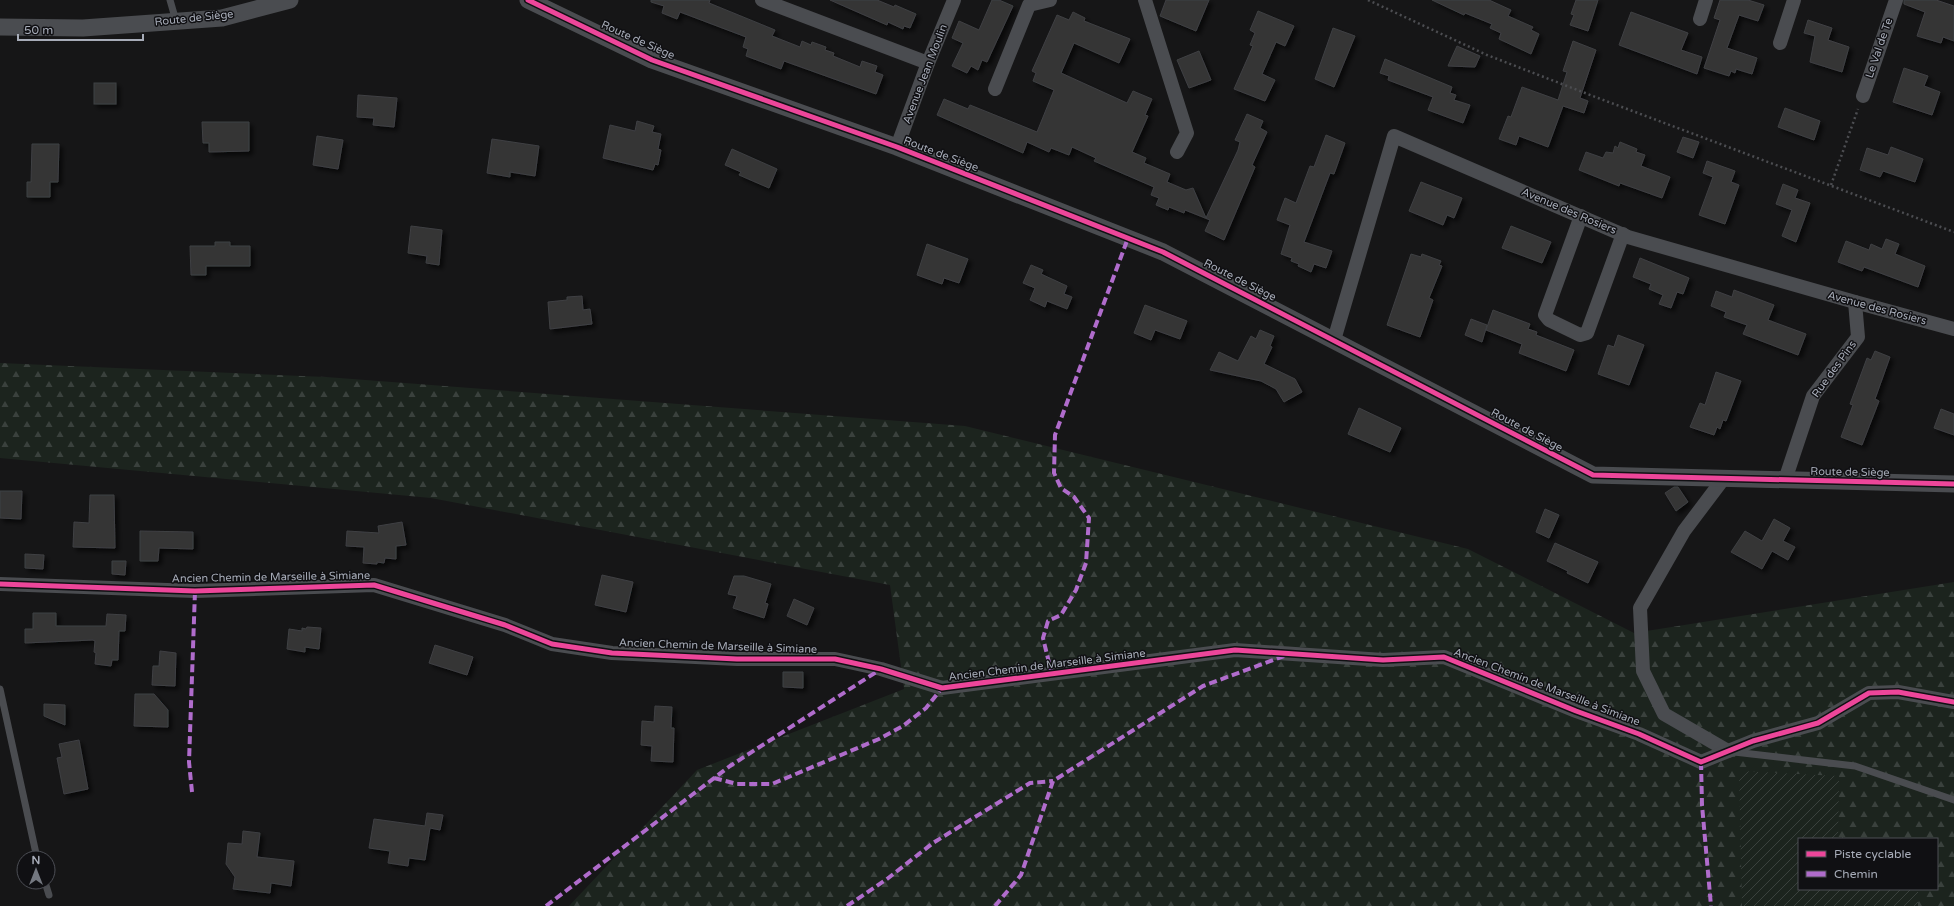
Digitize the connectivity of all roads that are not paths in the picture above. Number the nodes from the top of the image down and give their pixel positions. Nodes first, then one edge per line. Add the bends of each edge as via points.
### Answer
1 (170, 0) edge
2 (290, 0) edge
3 (528, 0) edge
4 (762, 0) edge
5 (954, 0) edge
6 (1050, 0) edge
7 (1144, 0) edge
8 (1706, 0) edge
9 (1794, 0) edge
10 (1896, 0) edge
11 (1700, 19) dead end
12 (176, 21) junction
13 (0, 27) edge
14 (1780, 43) dead end
15 (928, 63) junction
16 (995, 89) dead end
17 (1863, 96) road end
18 (897, 147) junction
19 (1177, 152) dead end
20 (1581, 216) junction
21 (1623, 234) junction
22 (1854, 302) junction
23 (1954, 329) edge
24 (1334, 340) junction
25 (1724, 478) junction
26 (1785, 480) junction
27 (1954, 484) edge
28 (0, 584) edge
29 (0, 689) edge
30 (1954, 702) edge
31 (1728, 751) junction
32 (1954, 800) edge
33 (35, 850) edge
34 (47, 890) edge
35 (49, 895) dead end

1 - 12 lane
2 - 12 street, Route de Siège via 222,18
3 - 18 street, Route de Siège via 652,60
4 - 15 street
5 - 15 street, Avenue Jean Moulin
6 - 16 street via 1029,5
7 - 19 street via 1187,133
8 - 11 street
9 - 14 street
10 - 17 street, Le Val de Te
12 - 13 street, Route de Siège via 83,28
15 - 18 street, Avenue Jean Moulin
18 - 24 street, Route de Siège via 1163,252
20 - 21 street, Avenue des Rosiers
20 - 21 street via 1546,315 1549,320 1580,335 1587,333
20 - 24 street, Avenue des Rosiers via 1394,136
21 - 22 street, Avenue des Rosiers
22 - 23 street, Avenue des Rosiers
22 - 26 street, Rue des Pins via 1858,337 1813,396
24 - 25 street, Route de Siège via 1593,475
25 - 26 street, Route de Siège
25 - 31 street via 1684,530 1640,608 1643,671 1664,714
26 - 27 street, Route de Siège
28 - 31 street, Ancien Chemin de Marseille à Simiane via 195,590 374,585 504,625 552,644 612,653 737,659 835,659 881,669 942,688 1235,650 1384,660 1444,657 1639,734 1701,762
29 - 33 lane
30 - 31 street, Ancien Chemin de Marseille à Simiane via 1898,692 1870,693 1818,723 1753,741
31 - 32 lane via 1855,766
34 - 35 lane

